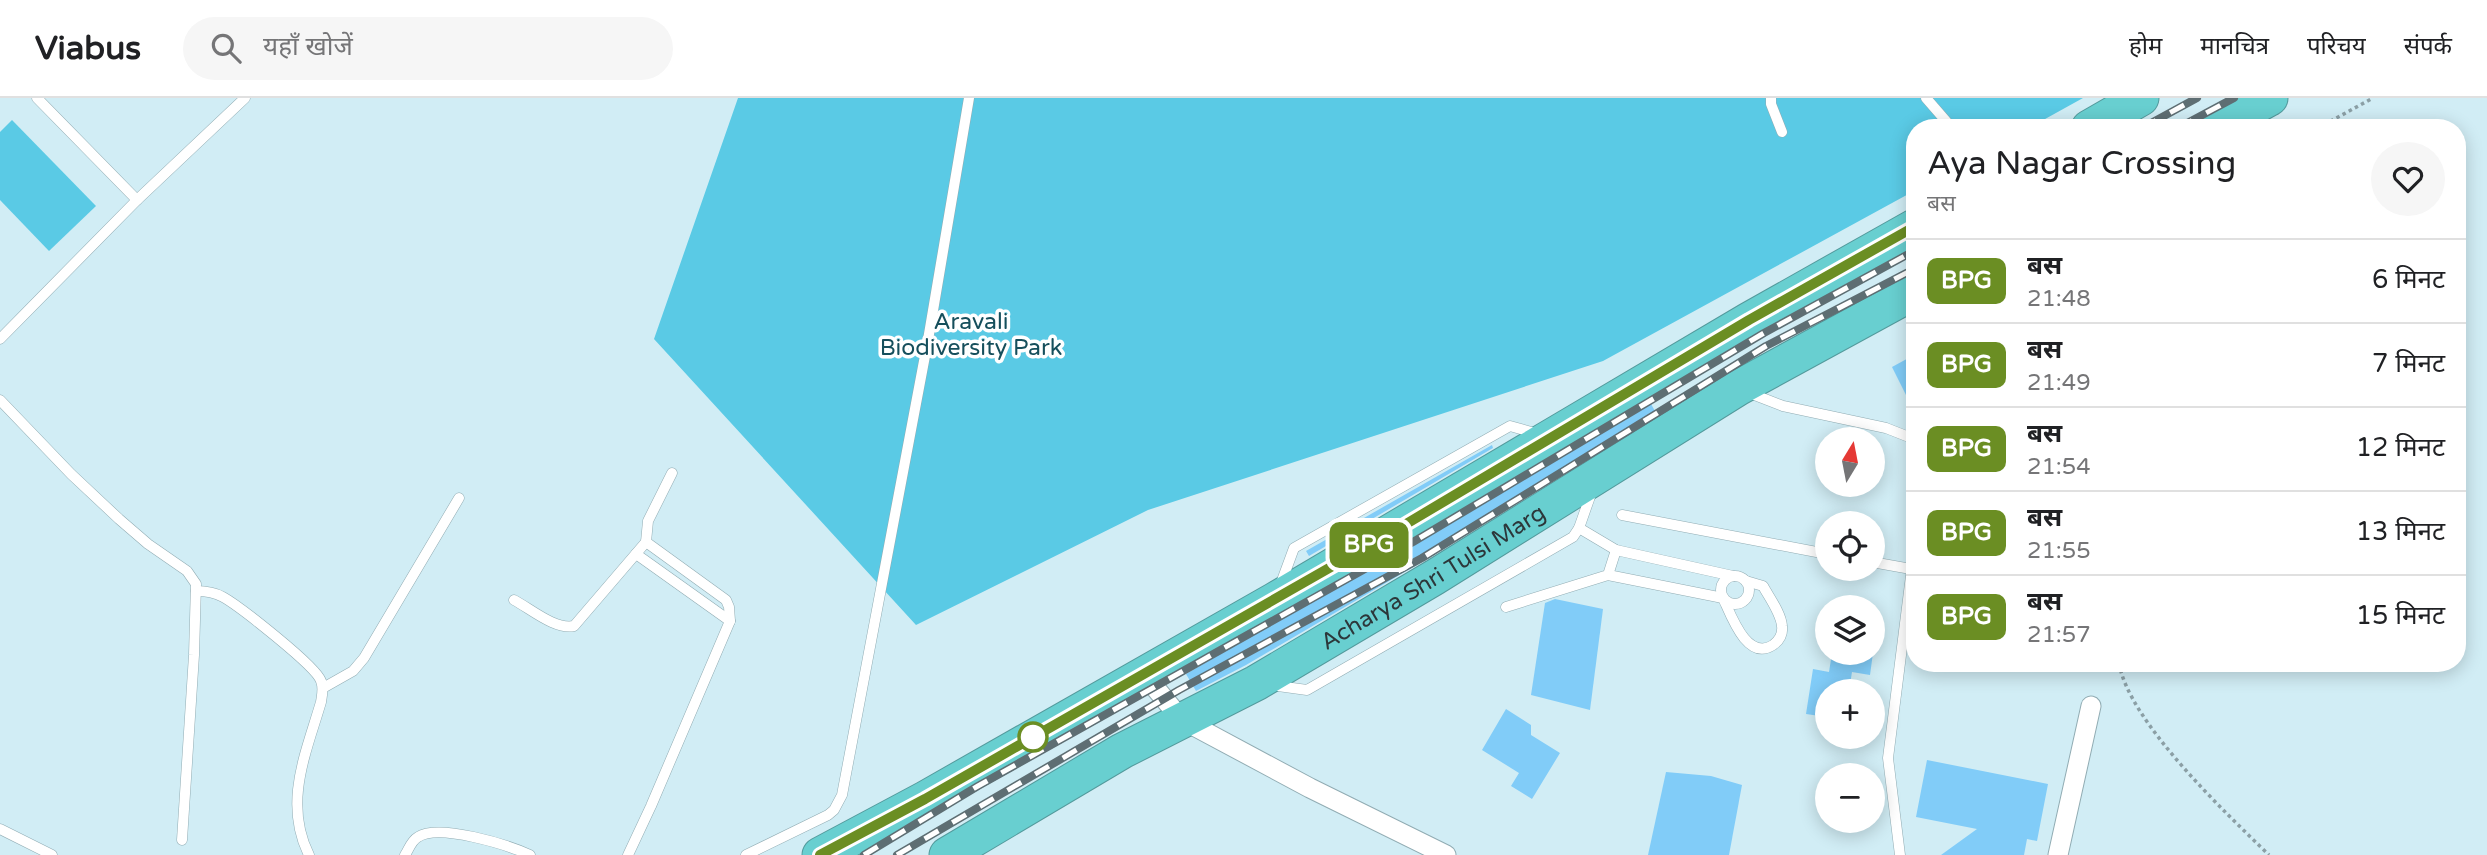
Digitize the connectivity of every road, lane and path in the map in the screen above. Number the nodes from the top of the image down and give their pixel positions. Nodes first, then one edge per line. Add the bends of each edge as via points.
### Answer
1 (37, 98) edge
2 (245, 98) edge
3 (970, 98) edge
4 (1771, 98) edge
5 (1926, 98) edge
6 (2141, 98) edge
7 (2270, 98) edge
8 (2373, 98) edge
9 (1944, 119) edge
10 (2105, 119) edge
11 (2232, 119) edge
12 (2334, 119) edge
13 (1782, 132) dead end
14 (137, 200) junction
15 (1906, 232) edge
16 (1906, 296) edge
17 (0, 339) edge
18 (1738, 388) junction
19 (0, 400) edge
20 (1906, 436) edge
21 (672, 472) dead end
22 (1597, 477) junction
23 (459, 498) dead end
24 (1622, 515) dead end
25 (1579, 528) junction
26 (646, 542) junction
27 (1616, 550) junction
28 (1815, 552) edge
29 (636, 554) junction
30 (1885, 564) edge
31 (1906, 568) edge
32 (1608, 575) junction
33 (1733, 576) junction
34 (1746, 581) junction
35 (196, 591) junction
36 (1723, 598) junction
37 (514, 600) dead end
38 (1506, 607) dead end
39 (1906, 610) edge
40 (730, 621) junction
41 (2122, 672) edge
42 (1143, 674) junction
43 (1256, 683) junction
44 (323, 688) junction
45 (2091, 706) dead end
46 (1181, 719) junction
47 (0, 829) edge
48 (182, 840) dead end
49 (308, 852) edge
50 (52, 855) edge
51 (296, 855) edge
52 (405, 855) edge
53 (530, 855) edge
54 (628, 855) edge
55 (746, 855) edge
56 (820, 855) edge
57 (947, 855) edge
58 (1446, 855) edge
59 (1899, 855) edge
60 (2058, 855) edge
61 (2269, 855) edge

1 - 14 lane
2 - 14 lane
3 - 55 lane via 842,795 828,815
4 - 13 lane
5 - 9 lane
6 - 10 highway
7 - 11 highway
8 - 12 path
14 - 17 lane
15 - 42 highway
16 - 18 highway, Acharya Shri Tulsi Marg
18 - 20 lane via 1783,406
18 - 22 highway, Acharya Shri Tulsi Marg
19 - 35 lane via 119,519 187,572
21 - 26 lane via 648,521
22 - 25 lane
22 - 43 highway, Acharya Shri Tulsi Marg
23 - 44 lane via 364,658 353,671
24 - 28 lane
25 - 27 lane
25 - 43 lane via 1573,537 1307,690
26 - 29 lane
26 - 40 lane via 726,600
27 - 32 lane
27 - 33 lane
29 - 37 lane via 575,626 559,625
29 - 40 lane
30 - 31 lane
32 - 36 lane
32 - 38 lane
33 - 34 lane
33 - 36 lane via 1722,584
34 - 36 lane via 1749,589 1744,601 1735,604
34 - 36 lane via 1763,586 1783,623 1779,640 1770,648 1749,644
35 - 44 lane via 225,598 305,661
35 - 48 lane
39 - 59 lane via 1888,758
40 - 54 lane
41 - 61 path via 2139,709 2173,757
42 - 46 street
42 - 56 highway
43 - 46 highway, Acharya Shri Tulsi Marg
44 - 49 lane via 298,783 298,823
45 - 60 street
46 - 57 highway, Acharya Shri Tulsi Marg
46 - 58 street
47 - 50 lane
49 - 51 lane
52 - 53 lane via 413,841 427,833 464,836

